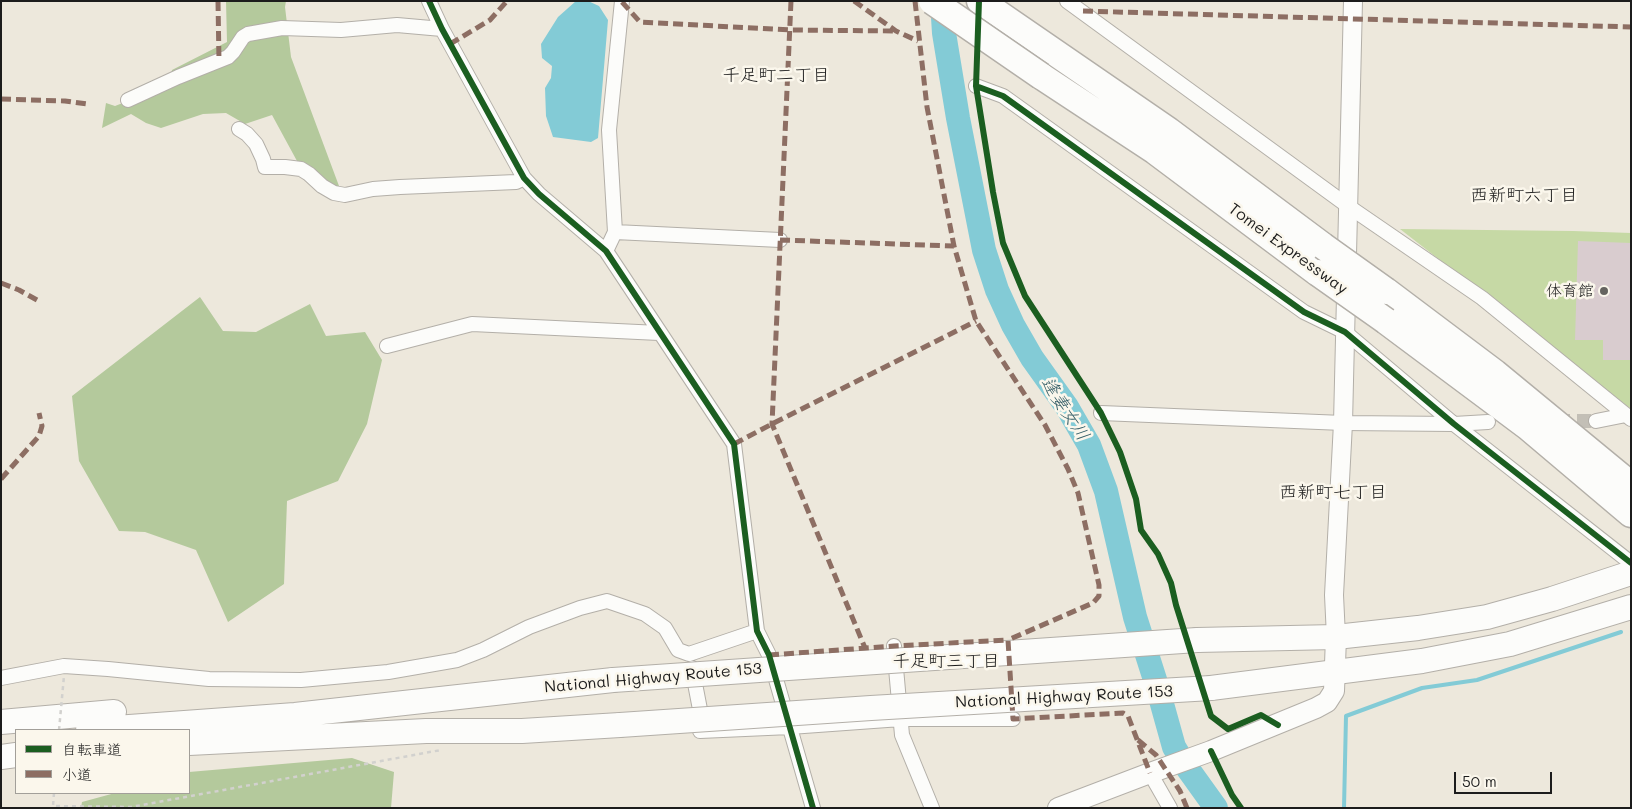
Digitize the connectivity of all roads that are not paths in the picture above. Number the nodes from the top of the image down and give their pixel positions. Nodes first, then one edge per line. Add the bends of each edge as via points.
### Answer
1 (429, 1) edge
2 (622, 1) edge
3 (932, 1) edge
4 (980, 1) edge
5 (1067, 1) edge
6 (1353, 1) edge
7 (442, 29) junction
8 (976, 86) road end
9 (128, 100) dead end
10 (239, 129) dead end
11 (524, 178) junction
12 (1348, 206) junction
13 (615, 232) junction
14 (780, 240) dead end
15 (606, 251) junction
16 (1345, 332) junction
17 (659, 333) junction
18 (387, 346) dead end
19 (1101, 413) road end
20 (1628, 417) edge
21 (1596, 421) tunnel mouth
22 (1488, 422) dead end
23 (1343, 423) junction
24 (1454, 424) junction
25 (1631, 484) edge
26 (1631, 514) edge
27 (1631, 563) edge
28 (1631, 573) edge
29 (1631, 607) edge
30 (757, 631) junction
31 (1336, 637) junction
32 (894, 646) dead end
33 (689, 654) junction
34 (1335, 673) junction
35 (1, 678) edge
36 (370, 705) junction
37 (1013, 719) dead end
38 (901, 720) junction
39 (1, 722) edge
40 (790, 727) junction
41 (104, 729) edge
42 (704, 731) junction
43 (387, 733) junction
44 (15, 736) edge
45 (1, 738) edge
46 (497, 740) dead end
47 (190, 743) edge
48 (15, 755) edge
49 (1, 756) edge
50 (190, 758) edge
51 (15, 772) edge
52 (1152, 772) junction
53 (1, 773) edge
54 (813, 808) edge
55 (932, 808) edge
56 (1058, 808) edge
57 (1170, 808) edge

1 - 7 street
2 - 13 street via 609,130
3 - 26 highway, Tomei Expressway, bridge via 1155,151 1528,427
4 - 25 highway, Tomei Expressway, bridge via 1169,131 1386,291 1495,372
5 - 12 street
6 - 12 street
7 - 9 street via 397,25 341,30 282,28 248,34 228,57
7 - 11 street
8 - 16 street via 1003,96 1304,312
10 - 11 street via 256,144 265,168 285,166 301,169 322,186 345,195 382,188 516,182
11 - 15 street
12 - 16 street
12 - 20 street via 1482,298
13 - 14 street
13 - 15 street
15 - 17 street
16 - 23 street
16 - 24 street
17 - 18 street via 472,324
17 - 30 street via 734,444
19 - 23 street
20 - 21 street
22 - 24 street
23 - 24 street
23 - 31 street via 1334,595
24 - 27 street
28 - 31 highway, National Highway Route 153 via 1486,616
29 - 34 highway, National Highway Route 153 via 1510,644
30 - 33 street
30 - 40 street via 769,655
31 - 34 main road
31 - 36 highway, National Highway Route 153, bridge via 1190,638 613,680
32 - 38 street
33 - 35 street via 678,650 665,628 645,614 608,601 529,627 457,660 388,672 301,680 210,679 64,666
33 - 42 street
34 - 43 highway, National Highway Route 153, bridge via 1205,688 522,731
34 - 52 main road via 1334,691 1327,702 1316,708
36 - 39 highway via 348,696
36 - 41 highway, National Highway Route 153 via 295,715
37 - 38 street
38 - 40 street
38 - 55 street via 902,735
40 - 42 street
40 - 54 street
42 - 46 street via 664,730
43 - 47 highway, National Highway Route 153
43 - 50 highway via 358,745
44 - 45 highway
48 - 49 highway
51 - 53 highway
52 - 56 main road
52 - 57 street

